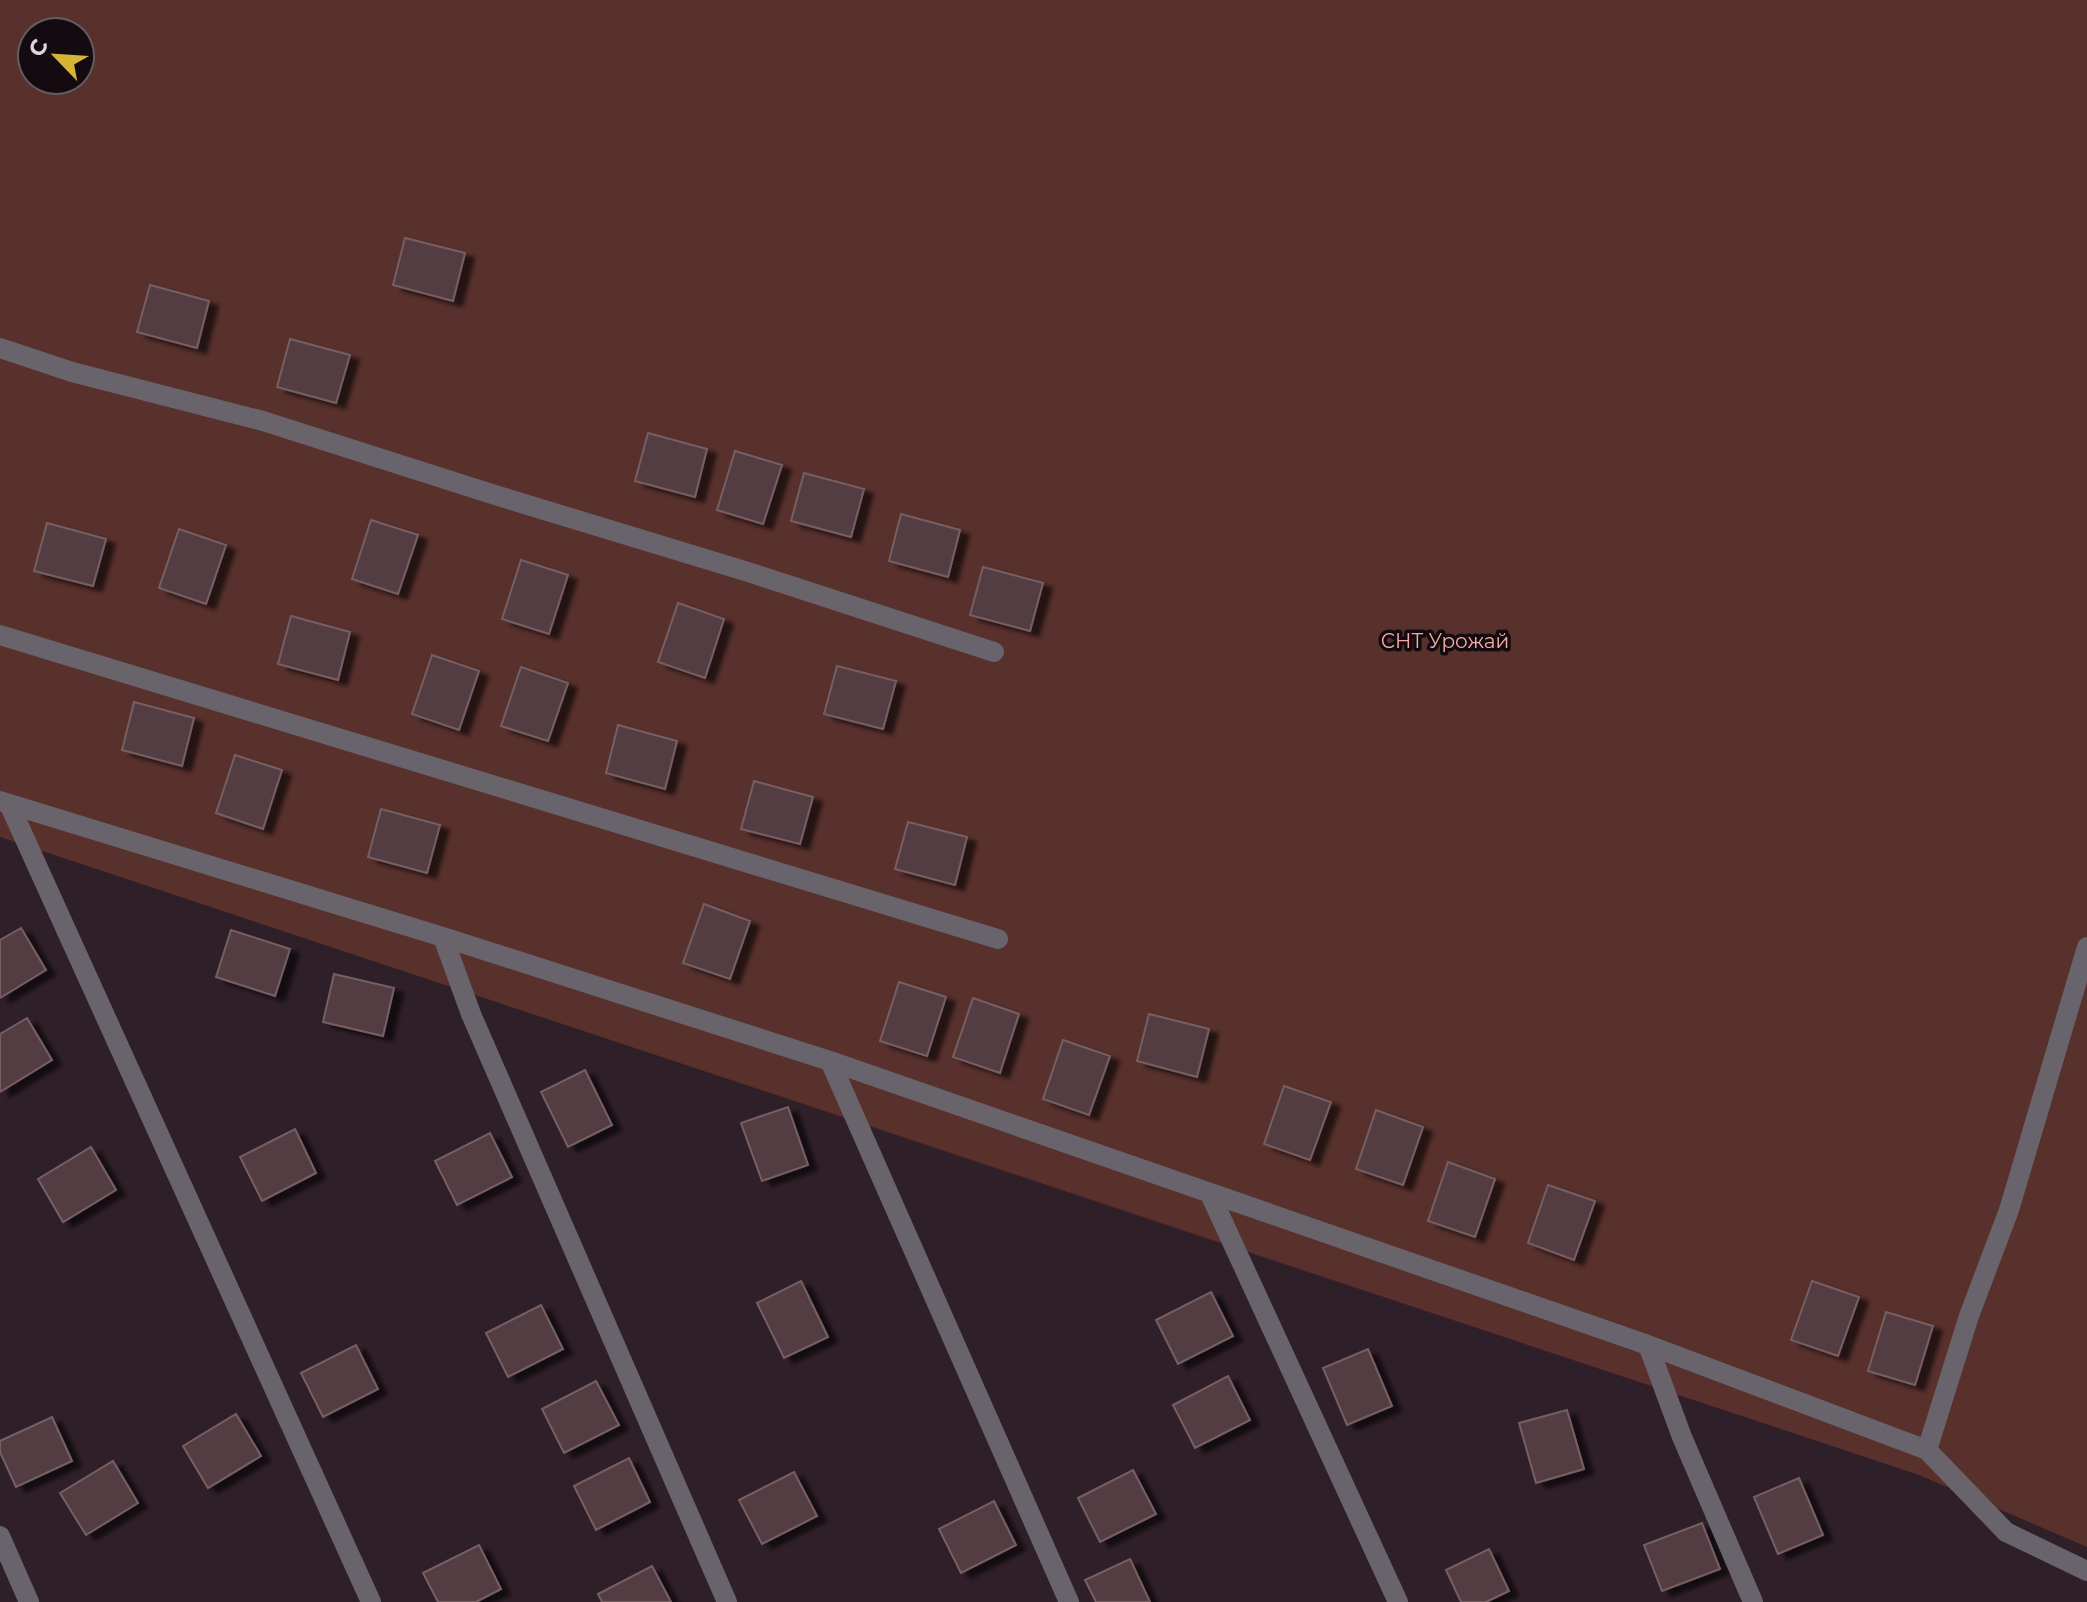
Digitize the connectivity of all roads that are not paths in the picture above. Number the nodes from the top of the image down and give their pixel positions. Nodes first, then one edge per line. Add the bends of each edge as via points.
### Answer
1 (0, 348) edge
2 (0, 635) edge
3 (994, 652) dead end
4 (4, 802) edge
5 (443, 937) junction
6 (998, 939) dead end
7 (2087, 947) edge
8 (830, 1061) junction
9 (1210, 1194) junction
10 (1648, 1345) junction
11 (1927, 1450) junction
12 (0, 1536) edge
13 (2087, 1571) edge
14 (29, 1602) edge
15 (371, 1602) edge
16 (727, 1602) edge
17 (1069, 1602) edge
18 (1398, 1602) edge
19 (1753, 1602) edge

1 - 3 street via 263,421
2 - 6 street
4 - 5 street
4 - 15 street
5 - 8 street
5 - 16 street via 471,1014
7 - 11 street via 2009,1210
8 - 9 street
8 - 17 street
9 - 10 street
9 - 18 street
10 - 11 street
10 - 19 street
11 - 13 street via 2006,1532
12 - 14 street

